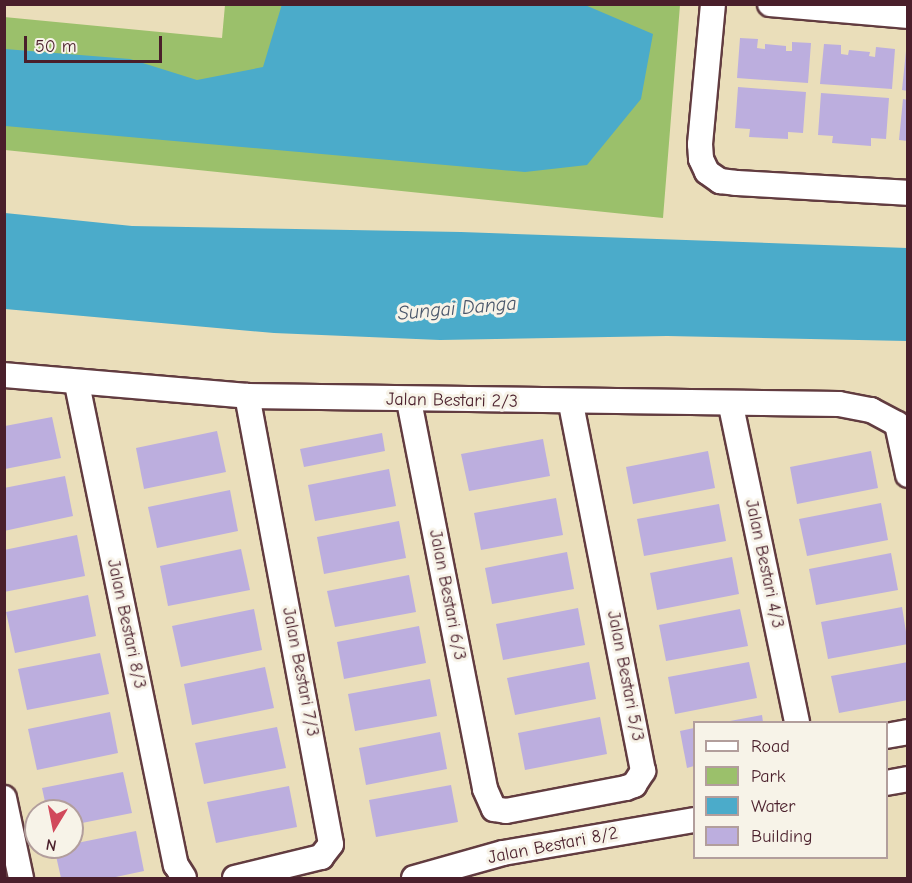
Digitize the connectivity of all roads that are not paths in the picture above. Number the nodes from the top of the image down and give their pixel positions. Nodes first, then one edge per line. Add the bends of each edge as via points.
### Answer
1 (713, 4) edge
2 (770, 4) edge
3 (908, 16) edge
4 (908, 193) edge
5 (4, 375) edge
6 (76, 384) junction
7 (247, 396) junction
8 (409, 401) junction
9 (571, 403) junction
10 (731, 406) junction
11 (908, 475) edge
12 (797, 721) edge
13 (908, 732) edge
14 (888, 736) edge
15 (908, 779) edge
16 (888, 783) edge
17 (485, 789) joint
18 (4, 798) edge
19 (693, 820) edge
20 (180, 872) edge
21 (21, 879) edge
22 (235, 879) edge
23 (414, 879) edge

1 - 4 street via 700,144 707,172 720,181
2 - 3 street
5 - 6 street, Jalan Bestari 2/3
6 - 7 street, Jalan Bestari 2/3
6 - 20 street, Jalan Bestari 8/3
7 - 8 street, Jalan Bestari 2/3
7 - 22 street, Jalan Bestari 7/3 via 331,844 321,857
8 - 9 street, Jalan Bestari 2/3
8 - 17 street, Jalan Bestari 6/3
9 - 10 street, Jalan Bestari 2/3
9 - 17 street, Jalan Bestari 5/3 via 643,771 634,785 626,788 518,811 494,808
10 - 11 street, Jalan Bestari 2/3 via 839,405 871,410 897,424
10 - 12 street, Jalan Bestari 4/3
13 - 14 street
15 - 16 street
18 - 21 street
19 - 23 street, Jalan Bestari 8/2 via 503,853

